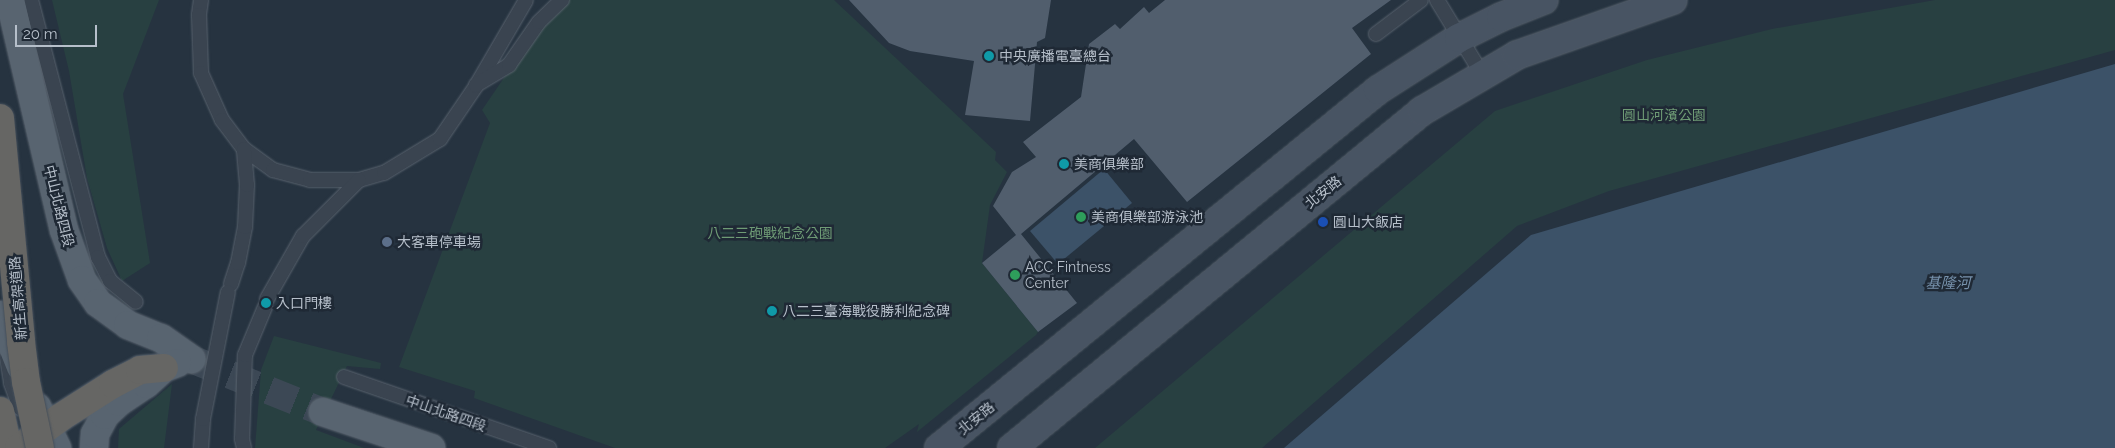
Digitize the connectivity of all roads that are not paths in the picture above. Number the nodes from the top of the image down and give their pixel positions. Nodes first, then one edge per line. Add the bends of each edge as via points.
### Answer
1 (10, 0) edge
2 (31, 0) edge
3 (201, 0) edge
4 (526, 0) edge
5 (562, 0) edge
6 (1421, 0) edge
7 (1437, 0) edge
8 (1544, 0) edge
9 (1673, 0) edge
10 (1634, 6) edge
11 (1376, 34) dead end
12 (1459, 38) junction
13 (1482, 74) junction
14 (476, 86) junction
15 (0, 118) edge
16 (244, 149) junction
17 (359, 180) junction
18 (136, 302) dead end
19 (1, 319) edge
20 (181, 362) junction
21 (344, 377) dead end
22 (0, 411) edge
23 (323, 412) tunnel mouth
24 (34, 444) edge
25 (94, 448) edge
26 (201, 448) edge
27 (244, 448) edge
28 (431, 448) edge
29 (549, 448) edge
30 (939, 448) edge
31 (1012, 448) edge

1 - 20 main road, 中山北路四段 via 64,230 82,280 98,302 128,325 161,338
2 - 18 lane, 中山北路四段 via 98,257 110,281
3 - 16 lane via 201,73 222,120
4 - 14 lane
5 - 14 lane via 539,22 509,65
6 - 11 lane
7 - 12 lane
8 - 12 main road, 北安路
9 - 10 main road, 北安路
10 - 13 main road, 北安路 via 1517,55
12 - 13 lane
12 - 30 main road, 北安路 via 1378,90
13 - 31 main road, 北安路 via 1422,111
14 - 17 lane via 440,139 384,173
15 - 24 highway, 新生高架道路, bridge
16 - 17 lane via 273,170 310,180
16 - 26 lane via 246,228 203,418
17 - 27 lane via 303,236 266,303 245,355
19 - 24 main road
20 - 24 highway via 140,370 113,384
20 - 25 main road via 119,402 105,415 96,434
21 - 29 lane, 中山北路四段
22 - 24 highway
23 - 28 main road

